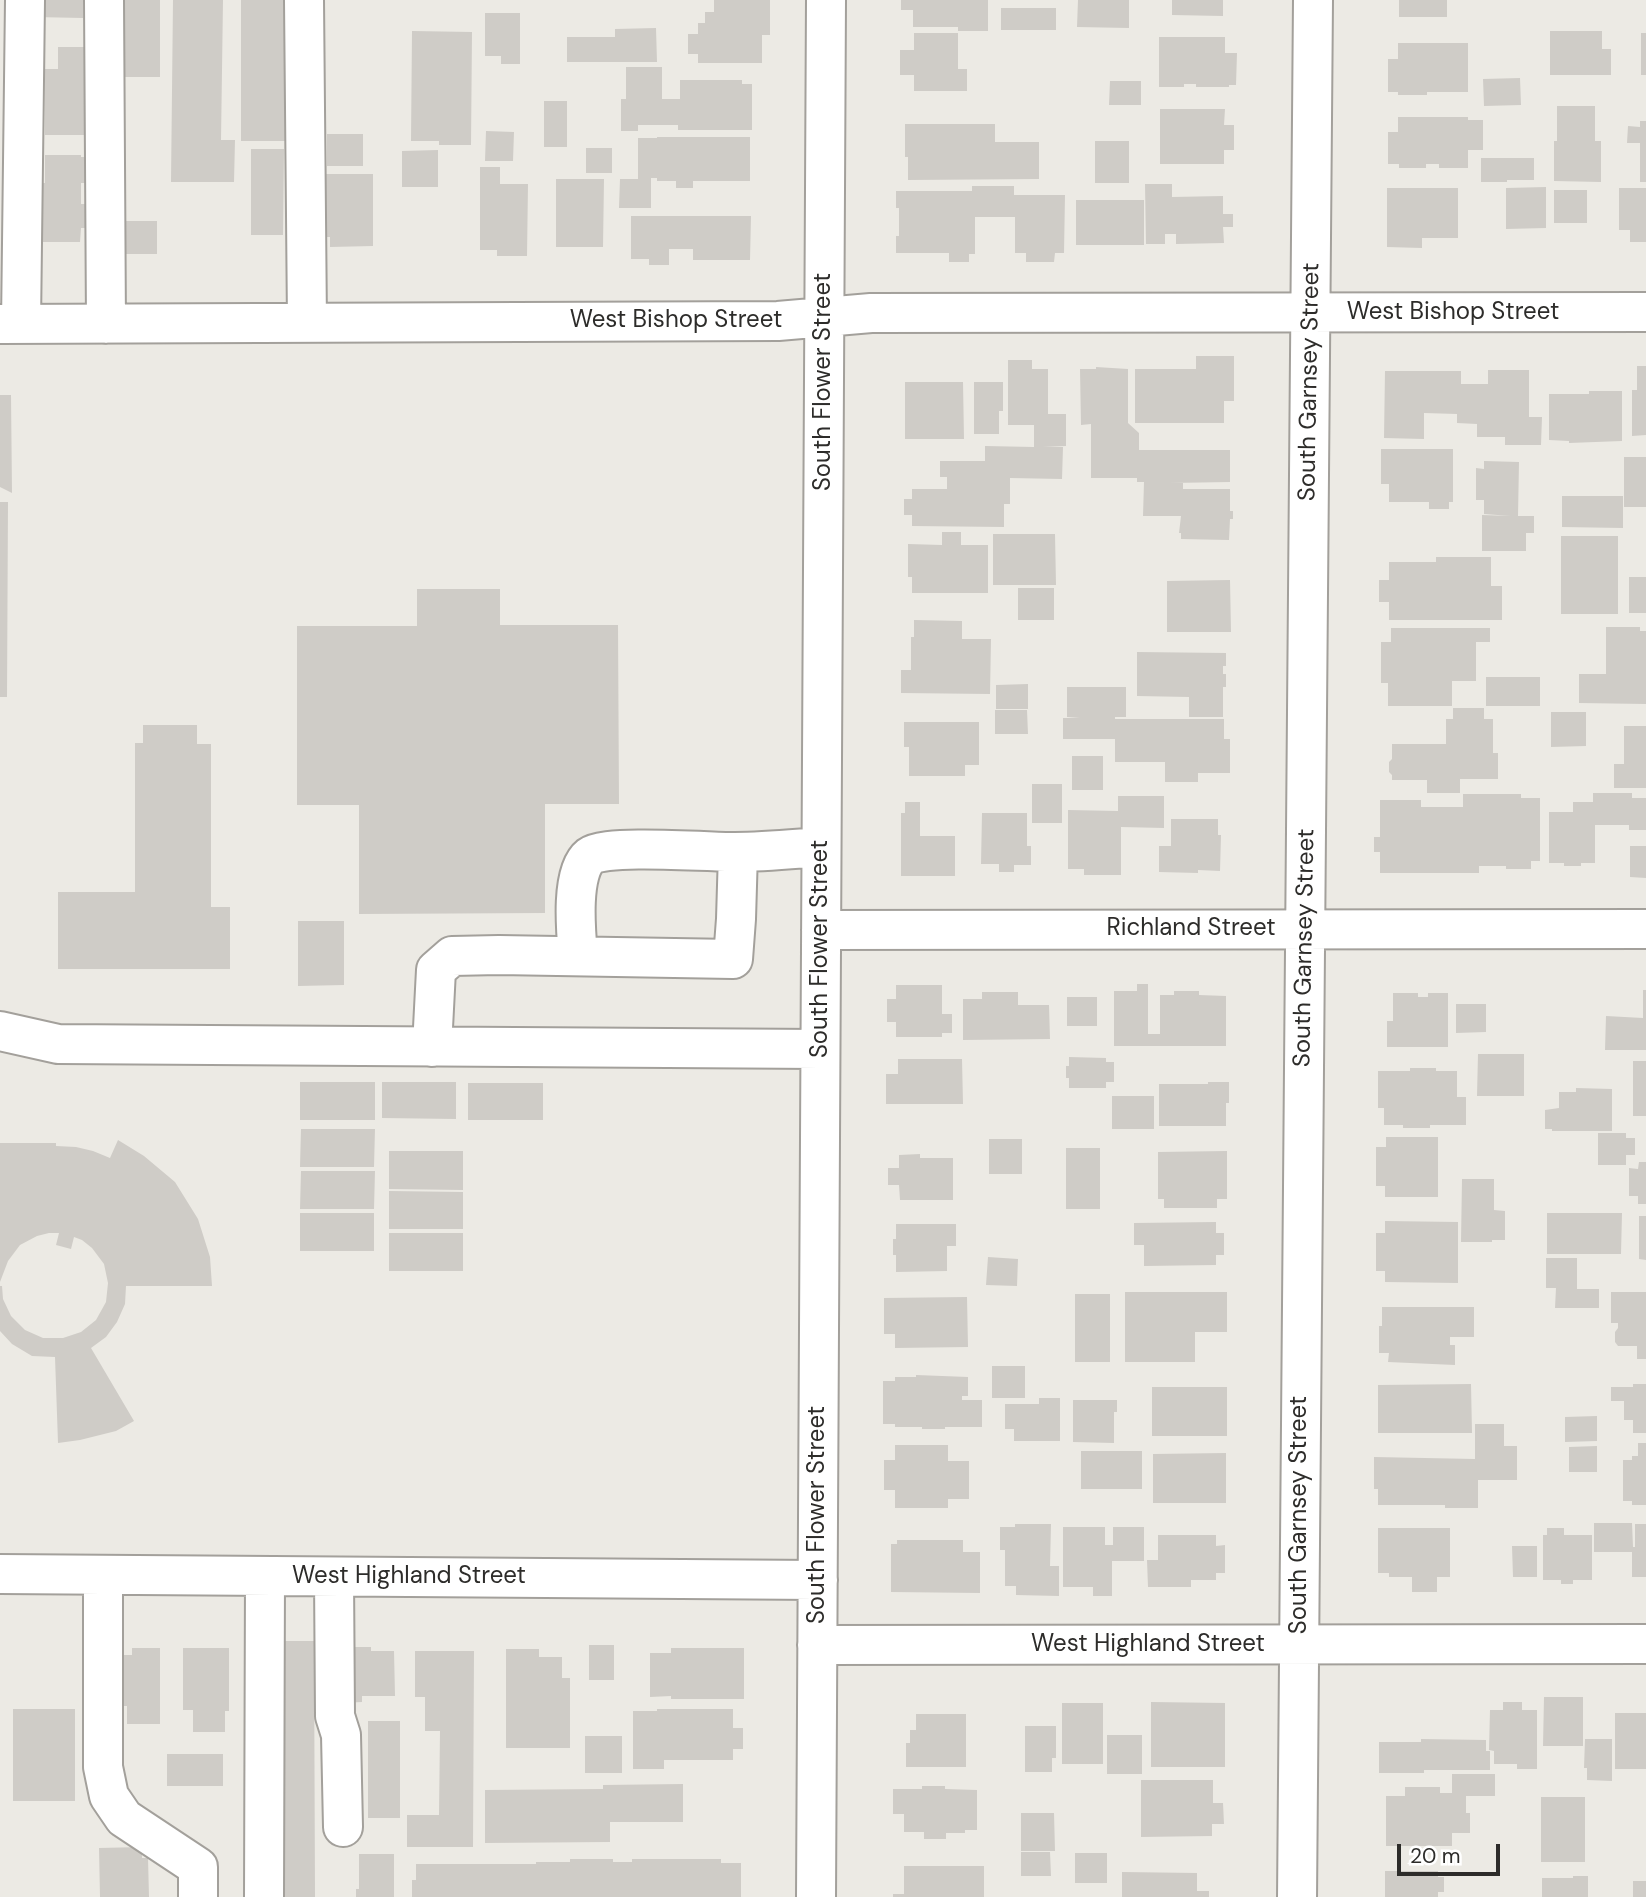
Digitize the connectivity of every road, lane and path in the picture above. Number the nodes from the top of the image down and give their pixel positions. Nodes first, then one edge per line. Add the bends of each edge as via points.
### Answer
1 (25, 0) edge
2 (104, 0) edge
3 (304, 0) edge
4 (826, 0) edge
5 (1313, 0) edge
6 (1311, 313) junction
7 (1646, 313) edge
8 (824, 317) junction
9 (307, 323) junction
10 (10, 324) edge
11 (106, 324) junction
12 (821, 847) junction
13 (738, 852) junction
14 (1305, 929) junction
15 (1646, 929) edge
16 (821, 930) junction
17 (578, 956) junction
18 (0, 1031) edge
19 (432, 1047) junction
20 (820, 1049) junction
21 (0, 1574) edge
22 (103, 1575) junction
23 (265, 1576) junction
24 (334, 1577) junction
25 (818, 1580) junction
26 (1299, 1644) junction
27 (1646, 1644) edge
28 (817, 1645) junction
29 (343, 1827) dead end
30 (198, 1897) edge
31 (264, 1897) edge
32 (816, 1897) edge
33 (1297, 1897) edge

1 - 10 street
2 - 11 street
3 - 9 street
4 - 8 street, South Flower Street
5 - 6 street, South Garnsey Street
6 - 7 street, West Bishop Street
6 - 8 street, West Bishop Street via 871,313
6 - 14 street, South Garnsey Street
8 - 9 street, West Bishop Street
8 - 12 street, South Flower Street
9 - 11 street, West Bishop Street
10 - 11 street, West Bishop Street
12 - 13 street
12 - 16 street, South Flower Street
13 - 17 street via 632,850 590,856 580,872 577,893
13 - 17 street via 733,959
14 - 15 street, Richland Street
14 - 16 street, Richland Street
14 - 26 street, South Garnsey Street
16 - 20 street, South Flower Street
17 - 19 street via 452,956 436,970
18 - 19 street via 58,1044
19 - 20 street
20 - 25 street, South Flower Street
21 - 22 street, West Highland Street
22 - 23 street, West Highland Street
22 - 30 street via 103,1767 109,1796 124,1818 198,1867
23 - 24 street, West Highland Street
23 - 31 street
24 - 25 street, West Highland Street
24 - 29 street via 335,1716 341,1735
25 - 28 street, South Flower Street
26 - 27 street, West Highland Street
26 - 28 street, West Highland Street
26 - 33 street, South Garnsey Street
28 - 32 street, South Flower Street

